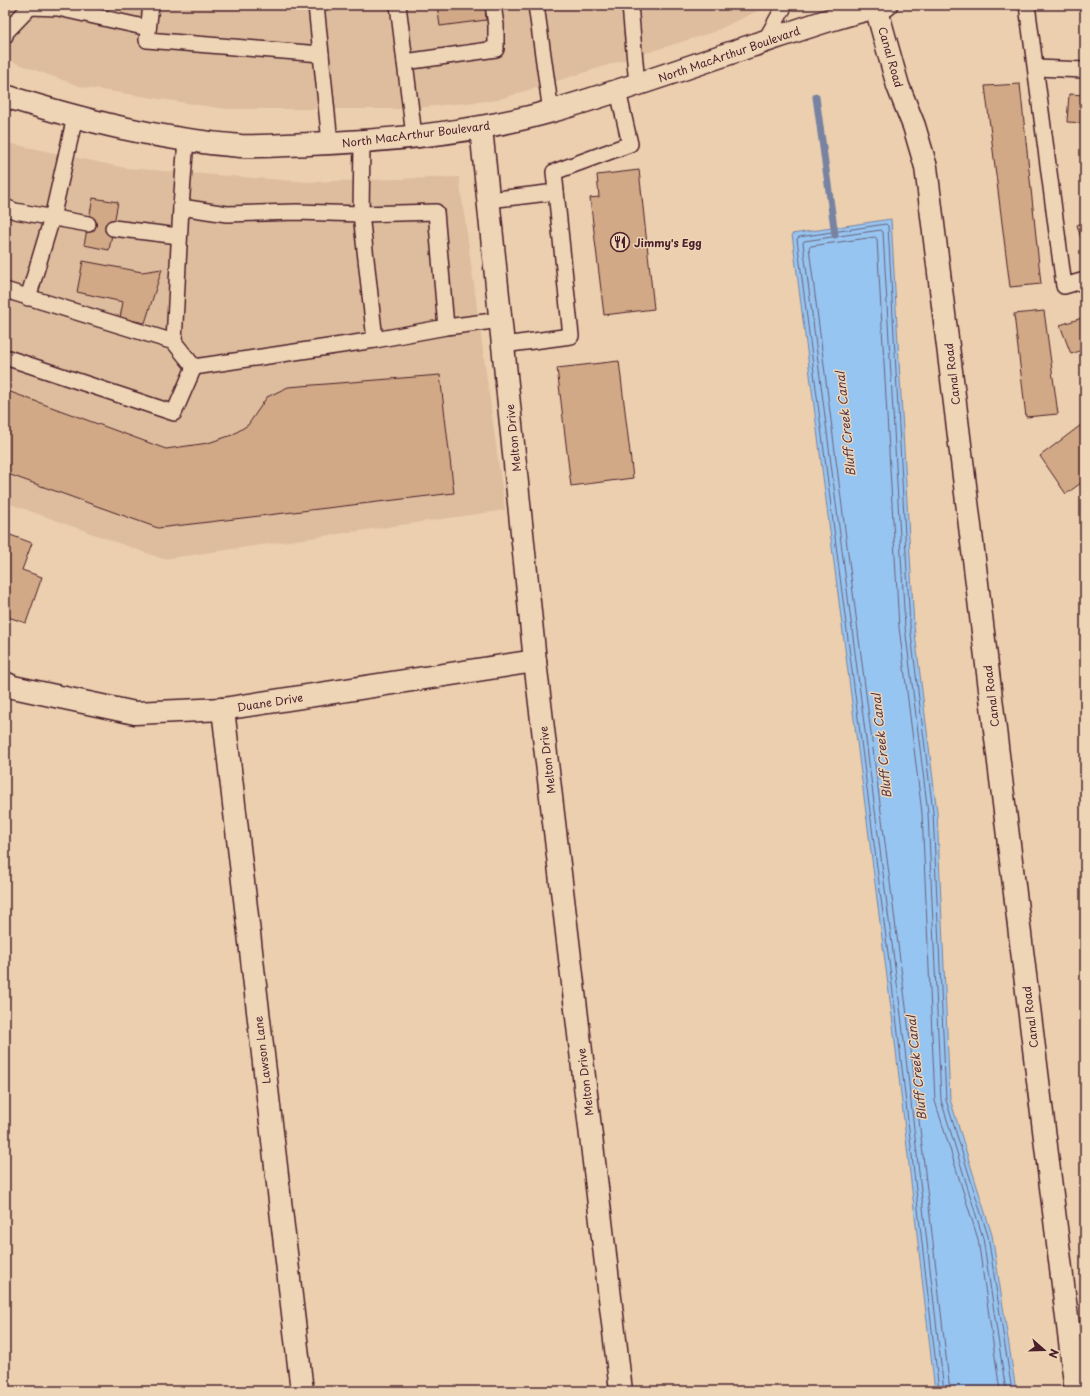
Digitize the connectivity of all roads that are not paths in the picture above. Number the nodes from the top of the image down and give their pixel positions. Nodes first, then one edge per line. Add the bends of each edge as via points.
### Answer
1 (151, 5) edge
2 (316, 5) edge
3 (398, 5) edge
4 (493, 5) edge
5 (536, 5) edge
6 (630, 5) edge
7 (785, 5) edge
8 (1028, 5) edge
9 (874, 6) edge
10 (148, 28) junction
11 (5, 36) edge
12 (764, 41) junction
13 (321, 54) junction
14 (405, 62) junction
15 (1036, 68) junction
16 (1085, 70) edge
17 (628, 88) junction
18 (5, 96) edge
19 (551, 112) junction
20 (75, 117) junction
21 (481, 128) junction
22 (414, 136) junction
23 (186, 139) junction
24 (362, 142) junction
25 (330, 143) junction
26 (556, 192) junction
27 (489, 200) junction
28 (5, 207) edge
29 (181, 207) junction
30 (361, 214) junction
31 (52, 218) junction
32 (88, 224) dead end
33 (113, 228) dead end
34 (179, 236) junction
35 (1085, 280) edge
36 (5, 290) edge
37 (28, 298) junction
38 (501, 320) junction
39 (446, 327) junction
40 (375, 340) junction
41 (174, 342) junction
42 (503, 345) junction
43 (5, 357) edge
44 (194, 367) junction
45 (535, 661) junction
46 (5, 683) edge
47 (223, 709) junction
48 (302, 1391) edge
49 (621, 1391) edge
50 (1076, 1391) edge

1 - 10 lane
2 - 13 lane
3 - 14 lane
4 - 14 lane via 496,48
5 - 19 lane
6 - 17 lane
7 - 12 lane
8 - 15 lane
9 - 12 street, North MacArthur Boulevard
9 - 50 street, Canal Road via 926,167
10 - 11 lane via 58,8 30,7
10 - 13 lane via 147,40
12 - 17 street, North MacArthur Boulevard
13 - 25 lane
14 - 22 lane
15 - 16 lane
15 - 35 lane via 1064,286
17 - 19 street, North MacArthur Boulevard
17 - 26 lane via 630,144 554,172
18 - 20 street, North MacArthur Boulevard
19 - 21 street, North MacArthur Boulevard
20 - 23 street, North MacArthur Boulevard via 134,131
20 - 31 lane
21 - 22 street, North MacArthur Boulevard
21 - 27 street, Melton Drive
22 - 24 street, North MacArthur Boulevard
23 - 25 street, North MacArthur Boulevard via 243,146
23 - 29 lane
24 - 25 street, North MacArthur Boulevard
24 - 30 lane
26 - 27 lane
26 - 42 lane via 571,336
27 - 38 street, Melton Drive
28 - 31 lane
29 - 30 lane via 227,214
29 - 34 lane
30 - 39 lane via 436,212
30 - 40 lane
31 - 32 lane
31 - 37 lane
33 - 34 lane
34 - 41 lane
36 - 37 lane
37 - 41 lane
38 - 39 lane
38 - 42 street, Melton Drive
39 - 40 lane
40 - 44 lane
41 - 44 lane
42 - 45 street, Melton Drive
43 - 44 lane via 174,413
45 - 47 street, Duane Drive
45 - 49 street, Melton Drive
46 - 47 street, Duane Drive via 13,687 135,713
47 - 48 street, Lawson Lane

